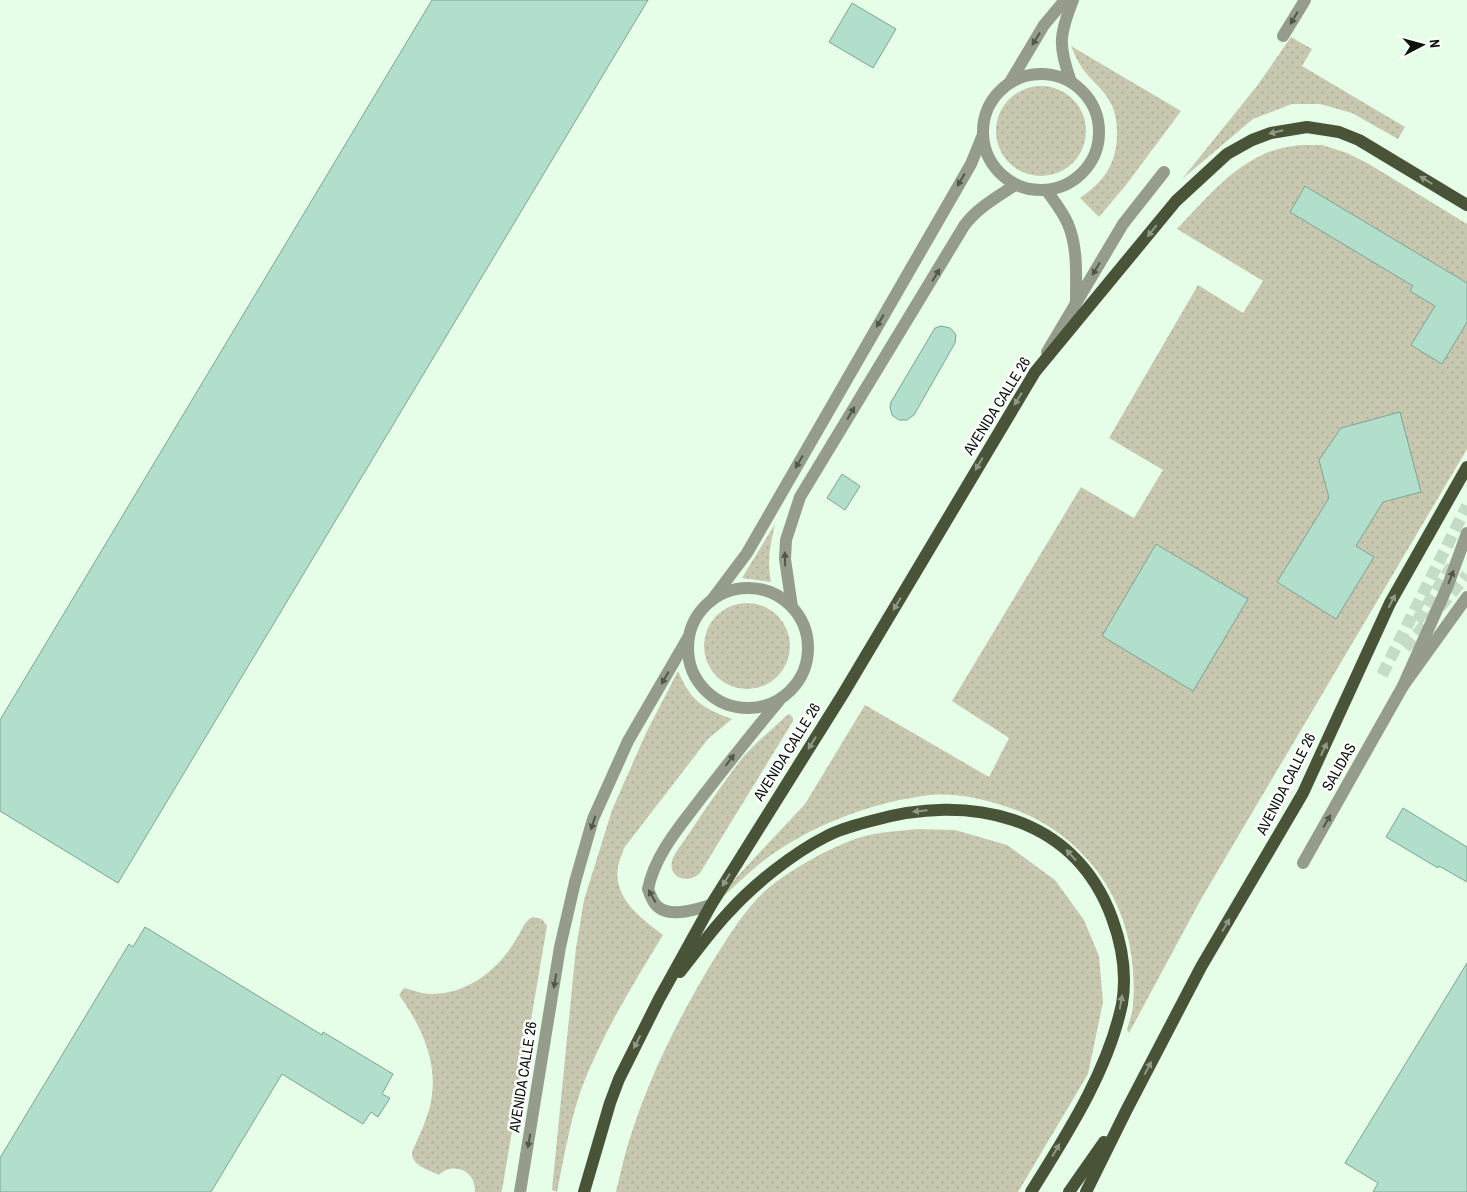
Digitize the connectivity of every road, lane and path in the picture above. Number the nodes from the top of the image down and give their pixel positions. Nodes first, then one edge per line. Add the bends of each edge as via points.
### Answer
1 (1065, 0) edge
2 (1073, 0) edge
3 (1305, 0) edge
4 (1283, 36) dead end
5 (1010, 82) junction
6 (1071, 82) junction
7 (982, 137) junction
8 (1164, 172) dead end
9 (1015, 185) junction
10 (1047, 190) junction
11 (1467, 205) edge
12 (1076, 303) junction
13 (1035, 372) junction
14 (1467, 468) edge
15 (1467, 533) edge
16 (1467, 597) edge
17 (710, 601) junction
18 (792, 607) junction
19 (689, 636) junction
20 (1403, 686) junction
21 (781, 698) junction
22 (1303, 863) dead end
23 (711, 905) junction
24 (659, 999) junction
25 (1126, 1111) junction
26 (520, 1192) edge
27 (586, 1192) edge
28 (1031, 1192) edge
29 (1069, 1192) edge
30 (1086, 1192) edge

1 -> 5 street via 1044,25
2 - 6 street via 1064,24 1061,46
3 -> 4 street
5 - 6 street via 1024,75 1040,73 1056,75
5 - 7 street via 988,105
6 - 10 street via 1085,93 1094,109 1099,127 1098,145 1080,176 1064,186
7 - 9 street via 987,156 998,173
7 -> 17 street via 971,164 747,553
8 -> 12 street via 1123,224
9 - 10 street via 1030,190
18 -> 9 street via 785,559 786,540 800,497 964,226 980,209
10 - 12 street via 1063,214 1072,236
11 -> 13 main road, AVENIDA CALLE 26 via 1360,140 1339,132 1307,127 1252,140 1227,154 1176,201
12 - 13 street
13 -> 23 main road, AVENIDA CALLE 26 via 843,694
25 -> 14 main road, AVENIDA CALLE 26 via 1201,967 1303,793 1390,603
20 -> 15 street, SALIDAS, bridge via 1448,586
16 - 20 street, SALIDAS, bridge
17 - 18 street via 726,592 744,588 778,596
17 - 19 street via 697,616
18 - 21 street via 803,625 808,645 805,665 796,684
19 - 21 street via 688,656 694,675 706,692 723,703 743,708 763,706
19 -> 26 street, AVENIDA CALLE 26 via 628,741 593,820 560,947
22 -> 20 street, SALIDAS
23 -> 21 street via 678,911 658,907 648,889 654,865 685,819
23 - 24 main road, AVENIDA CALLE 26
24 -> 27 main road, AVENIDA CALLE 26 via 619,1079
28 -> 24 main road via 1098,1078 1122,1004 1124,970 1118,933 1105,899 1085,870 1062,846 1039,830 1014,819 987,813 923,810 889,816 827,836 792,858 741,899
25 - 29 main road, AVENIDA CALLE 26
25 - 30 main road, AVENIDA CALLE 26

